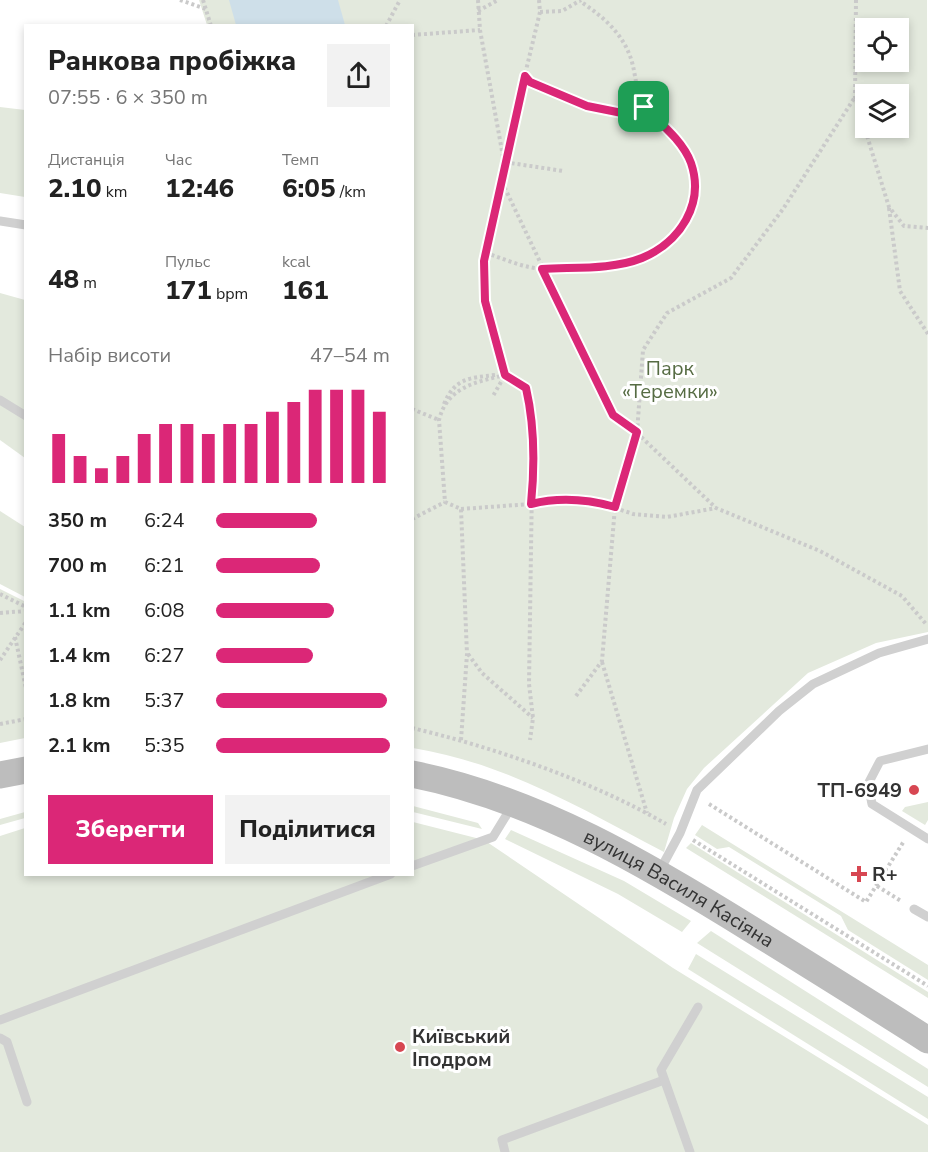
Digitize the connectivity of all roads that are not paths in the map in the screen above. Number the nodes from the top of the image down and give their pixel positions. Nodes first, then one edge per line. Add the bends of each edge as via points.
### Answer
1 (0, 221) edge
2 (24, 225) edge
3 (0, 400) edge
4 (24, 415) edge
5 (928, 639) edge
6 (928, 749) edge
7 (24, 770) edge
8 (414, 774) edge
9 (0, 775) edge
10 (513, 803) junction
11 (928, 839) edge
12 (414, 865) edge
13 (658, 872) junction
14 (385, 876) edge
15 (914, 909) road end
16 (928, 917) edge
17 (698, 1007) dead end
18 (0, 1020) edge
19 (0, 1038) edge
20 (928, 1040) edge
21 (664, 1080) junction
22 (27, 1102) dead end
23 (505, 1152) edge
24 (690, 1152) edge

1 - 2 lane
3 - 4 lane
5 - 13 lane via 879,653 800,693 697,790 680,833
6 - 11 lane via 880,761 868,784 872,804
7 - 9 street
8 - 10 street, вулиця Василя Касіяна
10 - 12 lane via 494,837
10 - 13 street, вулиця Василя Касіяна
13 - 20 street, вулиця Василя Касіяна
14 - 18 lane
15 - 16 lane
17 - 21 lane via 661,1070
19 - 22 lane via 7,1042
21 - 23 lane via 502,1140
21 - 24 lane

